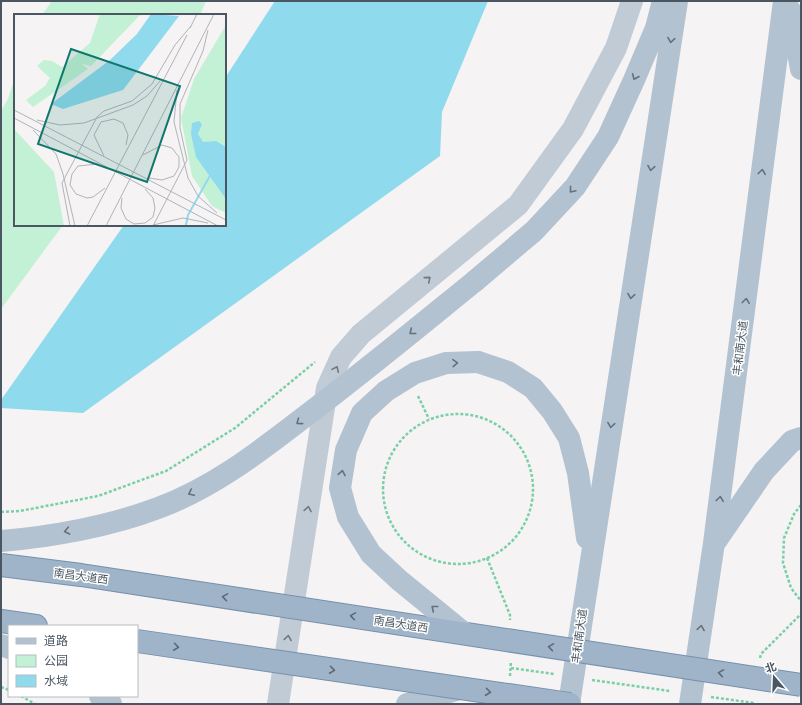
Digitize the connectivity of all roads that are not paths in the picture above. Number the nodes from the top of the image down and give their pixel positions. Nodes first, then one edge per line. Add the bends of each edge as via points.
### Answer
1 (632, 1) edge
2 (663, 1) edge
3 (677, 1) edge
4 (784, 1) edge
5 (788, 1) edge
6 (801, 69) edge
7 (801, 438) edge
8 (1, 541) edge
9 (714, 543) junction
10 (590, 560) junction
11 (1, 565) edge
12 (1, 621) edge
13 (29, 625) edge
14 (464, 633) junction
15 (138, 641) edge
16 (801, 675) edge
17 (742, 676) junction
18 (801, 685) edge
19 (460, 689) junction
20 (101, 697) edge
21 (690, 699) edge
22 (111, 704) edge
23 (278, 704) edge
24 (407, 704) edge
25 (570, 704) edge

23 -> 1 main road via 327,388 341,357 361,334 518,205 573,130 616,48
2 -> 8 main road, bridge via 656,28 604,144 575,187 534,231 475,282 252,458 207,485 158,508 103,524 30,539
3 -> 10 main road, 丰和南大道
9 -> 4 main road, 丰和南大道
5 - 6 main road
7 - 9 main road via 792,441 764,471
21 -> 9 main road, 丰和南大道
14 -> 10 main road, bridge via 371,554 348,517 340,488 346,450 362,413 386,391 416,372 446,364 478,362 508,372 533,388 569,438 578,473
10 - 25 main road, 丰和南大道
14 -> 11 highway, 南昌大道西, bridge
12 - 13 highway
17 -> 14 highway, 南昌大道西, bridge
15 -> 19 highway, bridge
16 - 17 main road, bridge
17 - 18 highway, 南昌大道西, bridge
19 - 24 main road
19 -> 25 highway, bridge
20 - 22 main road

